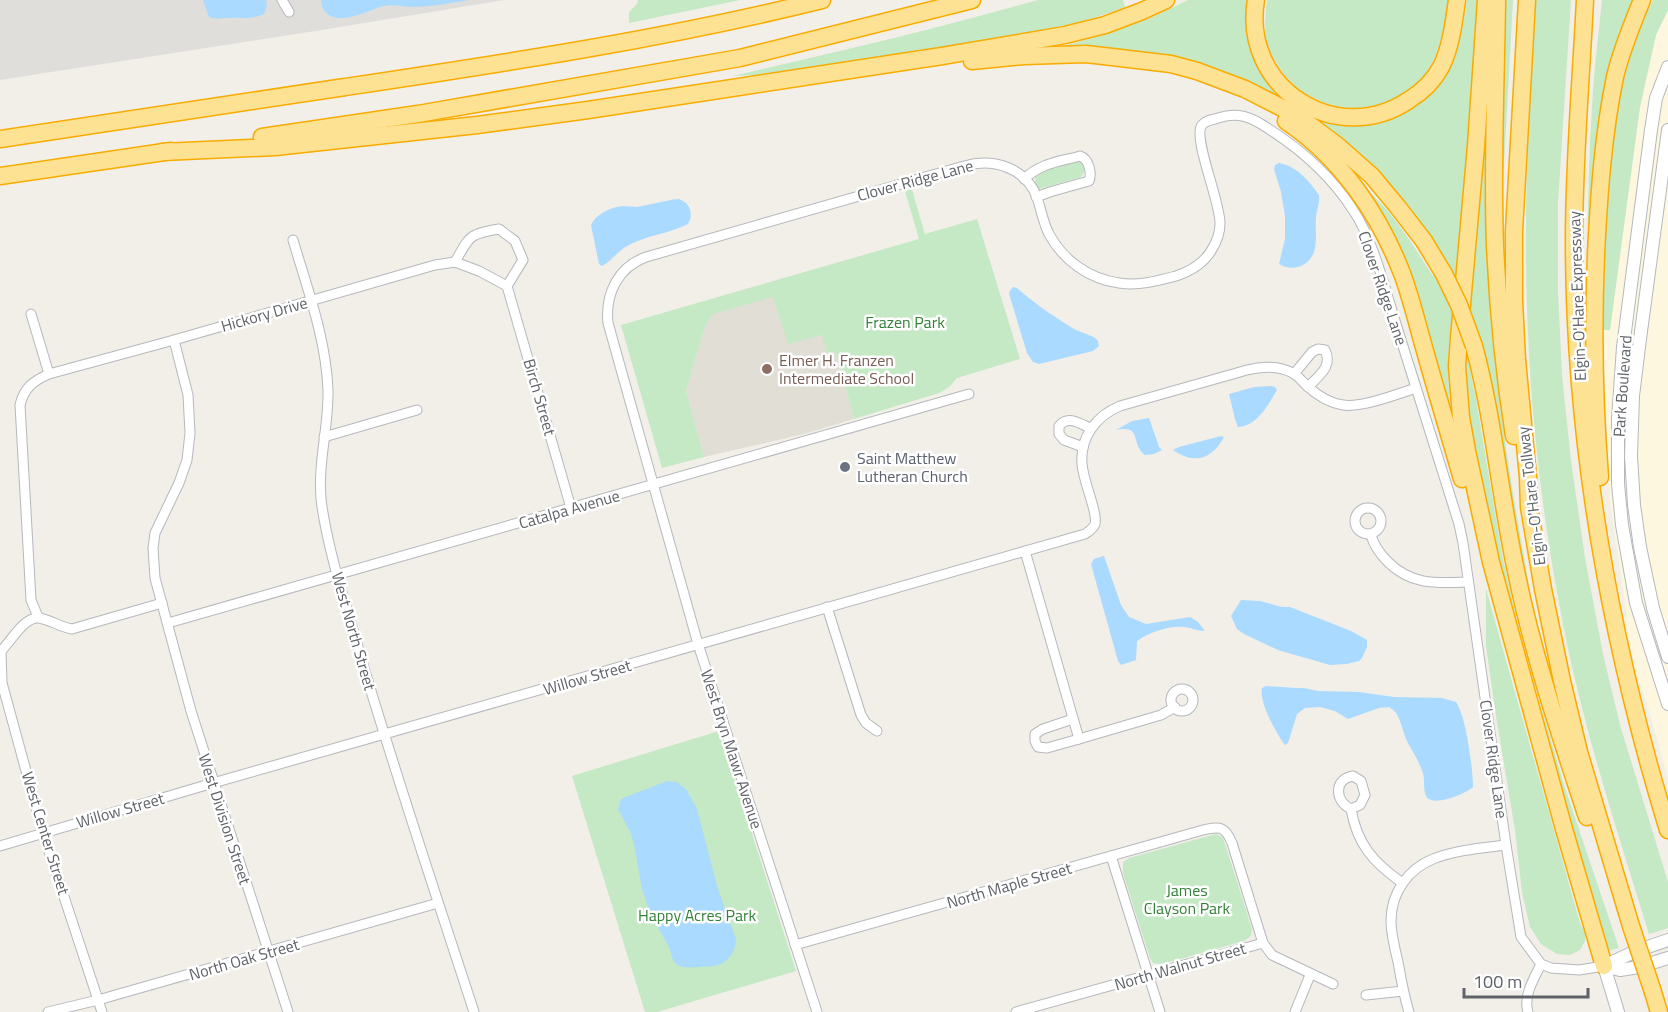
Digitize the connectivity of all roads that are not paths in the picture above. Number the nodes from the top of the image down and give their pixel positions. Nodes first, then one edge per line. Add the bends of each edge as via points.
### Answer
1 (282, 0) edge
2 (822, 0) edge
3 (972, 0) edge
4 (1166, 0) edge
5 (1256, 0) edge
6 (1457, 0) edge
7 (1486, 0) edge
8 (1497, 0) edge
9 (1527, 0) edge
10 (1585, 0) edge
11 (1592, 0) edge
12 (1642, 0) edge
13 (289, 12) dead end
14 (1583, 44) junction
15 (1151, 62) junction
16 (1668, 67) edge
17 (810, 76) junction
18 (1668, 130) edge
19 (0, 139) edge
20 (162, 152) junction
21 (0, 176) edge
22 (1024, 179) junction
23 (1036, 197) junction
24 (293, 240) dead end
25 (455, 262) junction
26 (507, 286) junction
27 (311, 300) junction
28 (31, 314) dead end
29 (174, 340) junction
30 (49, 374) junction
31 (1294, 374) junction
32 (1308, 387) junction
33 (1416, 388) junction
34 (969, 394) dead end
35 (417, 410) dead end
36 (1090, 428) junction
37 (324, 437) junction
38 (1083, 447) junction
39 (653, 484) junction
40 (1529, 507) junction
41 (571, 508) junction
42 (1371, 535) dead end
43 (1599, 546) junction
44 (1026, 551) junction
45 (1491, 562) junction
46 (338, 575) junction
47 (1468, 582) junction
48 (162, 603) junction
49 (827, 607) junction
50 (38, 617) junction
51 (168, 623) junction
52 (698, 644) junction
53 (0, 652) edge
54 (1668, 657) edge
55 (1668, 704) edge
56 (1175, 707) dead end
57 (1073, 719) junction
58 (877, 731) dead end
59 (384, 734) junction
60 (1078, 739) junction
61 (213, 783) junction
62 (1351, 809) dead end
63 (1668, 830) edge
64 (44, 833) junction
65 (1506, 845) junction
66 (0, 846) edge
67 (1111, 856) junction
68 (1401, 882) junction
69 (438, 903) junction
70 (1631, 926) junction
71 (1668, 940) edge
72 (1263, 943) junction
73 (795, 945) junction
74 (269, 952) junction
75 (1668, 958) edge
76 (1541, 964) junction
77 (1604, 966) junction
78 (1148, 975) junction
79 (1310, 975) junction
80 (1333, 984) dead end
81 (1403, 991) junction
82 (1366, 995) dead end
83 (98, 1000) junction
84 (48, 1012) edge
85 (102, 1012) edge
86 (288, 1012) edge
87 (474, 1012) edge
88 (816, 1012) edge
89 (1016, 1012) edge
90 (1160, 1012) edge
91 (1295, 1012) edge
92 (1409, 1012) edge
93 (1528, 1012) edge
94 (1618, 1012) edge
95 (1659, 1012) edge

1 - 13 street
2 - 19 highway via 665,35 485,66
3 - 20 highway via 740,58 418,114
4 - 17 highway via 1106,25 1065,35
5 - 6 highway via 1253,22 1257,45 1276,81 1308,108 1357,118 1396,109 1429,84 1448,46
7 - 45 highway via 1457,366 1461,417
8 - 40 highway via 1494,149 1498,294 1509,408
9 - 40 highway, Elgin-O'Hare Tollway via 1514,243 1517,360
10 - 14 highway
11 - 14 highway
12 - 43 highway via 1616,75 1599,196 1594,334 1602,508
14 - 43 highway, Elgin-O'Hare Expressway via 1576,152 1576,312 1583,423
15 - 17 highway via 1086,54 1024,56 844,77
15 - 45 highway via 1225,88 1269,110 1326,154 1370,207 1404,278 1477,527
15 - 70 highway, bridge via 1172,64 1225,81 1298,116 1372,176 1424,241 1444,274 1474,346 1487,399 1515,569 1544,683 1604,869
16 - 55 street, Park Boulevard via 1656,98 1651,130 1623,347 1618,419 1618,484 1627,556 1636,603
17 - 20 highway via 477,125 275,147
18 - 54 street, Park Boulevard via 1633,396 1631,456 1640,547
20 - 21 highway
22 - 23 street, Clover Ridge Lane
22 - 23 street via 1041,166 1080,156 1087,162 1089,181
22 - 39 street, Clover Ridge Lane via 1003,165 974,163 650,255 630,266 611,290 607,320
23 - 33 street, Clover Ridge Lane via 1052,238 1065,256 1085,271 1107,281 1131,284 1183,273 1208,255 1220,225 1200,128 1206,122 1230,115 1249,117 1311,160 1354,211 1365,232
24 - 27 street, West North Street
25 - 26 street
25 - 26 street via 468,239 477,232 499,229 515,241 523,260
25 - 27 street, Hickory Drive
26 - 41 street, Birch Street
27 - 29 street, Hickory Drive
27 - 37 street, West North Street via 326,368
28 - 30 street
29 - 30 street, Hickory Drive
29 - 48 street via 188,396 190,433 179,483 155,533 155,578
30 - 50 street via 24,391 20,405 31,600
31 - 32 street
31 - 32 street via 1312,352 1325,350 1327,366
31 - 36 street via 1278,368 1247,369 1120,406
32 - 33 street via 1326,400 1350,406
33 - 47 street, Clover Ridge Lane via 1459,524
34 - 39 street, Catalpa Avenue
35 - 37 street
36 - 38 street, Willow Street
36 - 38 street via 1069,420 1059,426 1064,440
37 - 46 street, West North Street via 321,506
38 - 44 street, Willow Street via 1082,464 1095,516 1094,527 1085,534
39 - 41 street, Catalpa Avenue
39 - 52 street, West Bryn Mawr Avenue
40 - 70 highway, Elgin-O'Hare Tollway via 1564,692
41 - 46 street, Catalpa Avenue
42 - 47 street via 1383,558 1407,577 1434,583
43 - 63 highway via 1630,698
44 - 49 street, Willow Street
44 - 57 street
45 - 77 highway
46 - 51 street, Catalpa Avenue
46 - 59 street, West North Street
47 - 65 street, Clover Ridge Lane
48 - 50 street via 72,628
48 - 51 street, West Division Street
49 - 52 street, Willow Street
49 - 58 street via 861,715
50 - 53 street via 28,619
51 - 61 street, West Division Street
52 - 59 street, Willow Street
52 - 73 street, West Bryn Mawr Avenue
53 - 64 street, West Center Street via 2,683
56 - 60 street via 1161,715
57 - 60 street
57 - 60 street via 1041,730 1035,734 1035,741 1044,748
59 - 61 street, Willow Street
59 - 69 street, West North Street
61 - 64 street, Willow Street
61 - 74 street, West Division Street
62 - 68 street via 1366,850
64 - 66 street, Willow Street
64 - 83 street, West Center Street
65 - 68 street via 1434,859
65 - 76 street, Clover Ridge Lane via 1521,937
67 - 72 street, North Maple Street via 1203,830 1222,829 1232,843
67 - 73 street, North Maple Street
67 - 78 street
68 - 81 street via 1391,921
69 - 74 street, North Oak Street
69 - 87 street, West North Street
70 - 95 highway, Elgin-O'Hare Tollway, bridge
71 - 77 street
72 - 78 street, North Walnut Street
72 - 79 street, North Walnut Street via 1271,955
73 - 88 street, West Bryn Mawr Avenue
74 - 83 street, North Oak Street
74 - 86 street, West Division Street
75 - 77 street via 1620,970
76 - 77 street via 1563,970
76 - 93 street via 1529,989
77 - 94 street
78 - 89 street, North Walnut Street
78 - 90 street
79 - 80 street, North Walnut Street
79 - 91 street
81 - 82 street
81 - 92 street
83 - 84 street, North Oak Street
83 - 85 street, West Center Street

